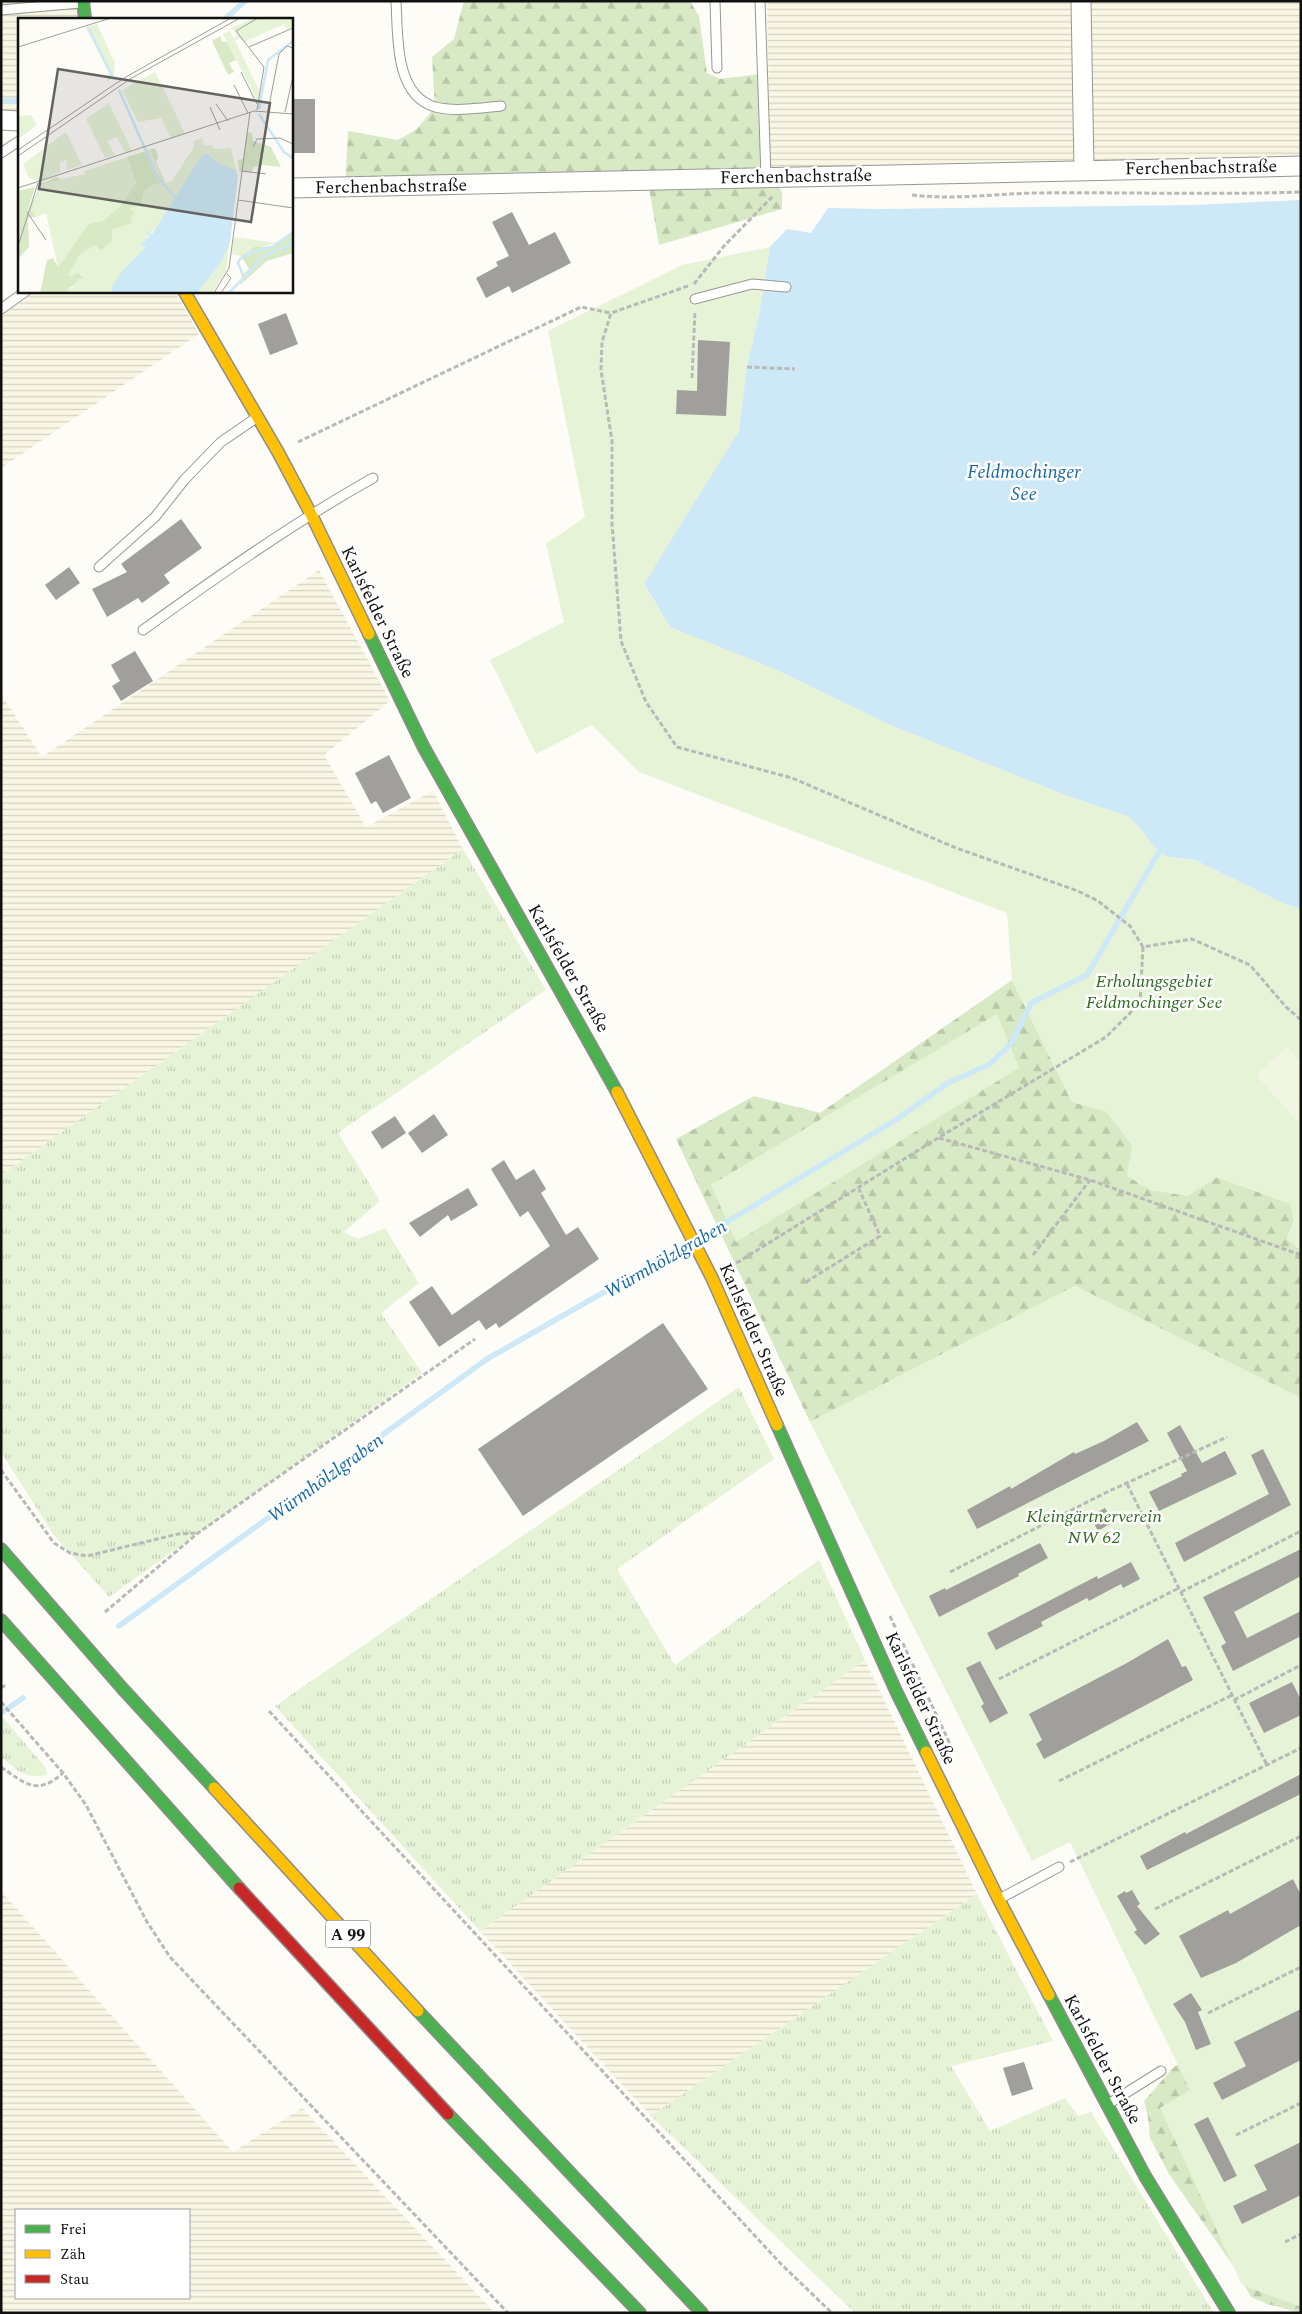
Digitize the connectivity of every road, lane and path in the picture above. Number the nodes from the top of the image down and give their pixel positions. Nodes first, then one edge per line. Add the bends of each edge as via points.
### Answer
1 (396, 1) edge
2 (715, 1) edge
3 (760, 1) edge
4 (1081, 1) edge
5 (83, 2) edge
6 (1, 10) edge
7 (84, 18) edge
8 (717, 68) dead end
9 (501, 106) dead end
10 (1, 120) edge
11 (18, 121) edge
12 (18, 142) edge
13 (1, 153) edge
14 (1301, 166) edge
15 (1084, 169) junction
16 (766, 177) junction
17 (784, 177) junction
18 (292, 188) edge
19 (1301, 192) edge
20 (906, 195) dead end
21 (695, 283) junction
22 (786, 287) dead end
23 (25, 292) edge
24 (185, 292) edge
25 (695, 299) junction
26 (1, 308) edge
27 (612, 312) junction
28 (747, 367) dead end
29 (795, 369) dead end
30 (692, 378) dead end
31 (258, 416) junction
32 (278, 452) junction
33 (373, 478) dead end
34 (312, 516) junction
35 (99, 567) dead end
36 (143, 630) dead end
37 (1143, 947) junction
38 (1301, 1020) edge
39 (938, 1138) junction
40 (1090, 1180) junction
41 (859, 1189) junction
42 (1033, 1255) dead end
43 (1301, 1255) edge
44 (725, 1260) dead end
45 (806, 1282) dead end
46 (475, 1339) dead end
47 (1227, 1437) dead end
48 (1, 1470) edge
49 (1127, 1484) junction
50 (1301, 1532) edge
51 (198, 1533) junction
52 (1, 1549) edge
53 (950, 1572) dead end
54 (1180, 1590) junction
55 (887, 1610) dead end
56 (105, 1612) dead end
57 (1, 1620) edge
58 (1299, 1665) edge
59 (1301, 1672) edge
60 (999, 1679) dead end
61 (7, 1684) dead end
62 (1, 1688) edge
63 (1232, 1695) junction
64 (1234, 1700) junction
65 (1, 1702) edge
66 (269, 1711) dead end
67 (950, 1745) dead end
68 (1301, 1748) edge
69 (1267, 1765) junction
70 (1, 1767) edge
71 (63, 1773) junction
72 (1059, 1781) dead end
73 (1301, 1836) edge
74 (1059, 1867) joint
75 (999, 1900) junction
76 (1155, 1909) dead end
77 (1301, 1967) edge
78 (1208, 2013) dead end
79 (1161, 2071) dead end
80 (1301, 2103) edge
81 (1107, 2104) junction
82 (1236, 2135) dead end
83 (1301, 2234) edge
84 (1285, 2242) dead end
85 (508, 2313) edge
86 (640, 2313) edge
87 (702, 2313) edge
88 (832, 2313) edge
89 (1229, 2313) edge

1 - 9 lane via 404,75 417,98 435,107
2 - 8 lane
3 - 16 lane
4 - 15 street
5 - 6 lane
5 - 7 main road
10 - 11 street
12 - 13 lane
14 - 15 street, Ferchenbachstraße
15 - 17 street, Ferchenbachstraße
16 - 17 street, Ferchenbachstraße
16 - 18 street, Ferchenbachstraße
17 - 21 path via 784,185 724,246
19 - 20 path via 1032,193 942,199
21 - 25 path
21 - 27 path
22 - 25 lane via 752,284
23 - 26 lane
24 - 31 main road, Karlsfelder Straße
25 - 30 path
27 - 32 path via 581,307
27 - 37 path via 602,342 601,370 612,440 612,523 621,641 646,702 677,747 792,778 956,848 1078,891 1098,901 1130,926
28 - 29 path
31 - 32 main road, Karlsfelder Straße
31 - 35 lane via 221,442 185,479 155,517
32 - 34 main road, Karlsfelder Straße
33 - 34 lane
34 - 36 lane
34 - 75 main road, Karlsfelder Straße via 423,746 602,1063 684,1222 896,1691
37 - 38 path via 1192,939 1250,964
37 - 39 path via 1140,1003 1106,1037
39 - 40 path
39 - 41 path
40 - 42 path
40 - 43 path
41 - 44 path via 729,1268
41 - 45 path via 880,1236
46 - 51 path
47 - 49 path
48 - 51 path via 54,1543 70,1553 87,1556 178,1534
49 - 53 path
49 - 54 path
50 - 54 path
51 - 56 path
52 - 87 main road, A 99 via 122,1688
54 - 60 path
54 - 63 path
55 - 67 path
57 - 86 main road, A 99 via 321,1978
58 - 59 path
58 - 64 path
61 - 62 path
63 - 64 path
63 - 72 path
64 - 69 path
65 - 71 path
66 - 88 path via 781,2264
68 - 69 path
69 - 74 path
70 - 71 path via 33,1786 46,1786
71 - 85 path via 86,1805 147,1922 170,1957
73 - 76 path
74 - 75 lane
75 - 81 main road, Karlsfelder Straße
77 - 78 path
79 - 81 lane
80 - 82 path
81 - 89 main road, Karlsfelder Straße via 1145,2176
83 - 84 path

